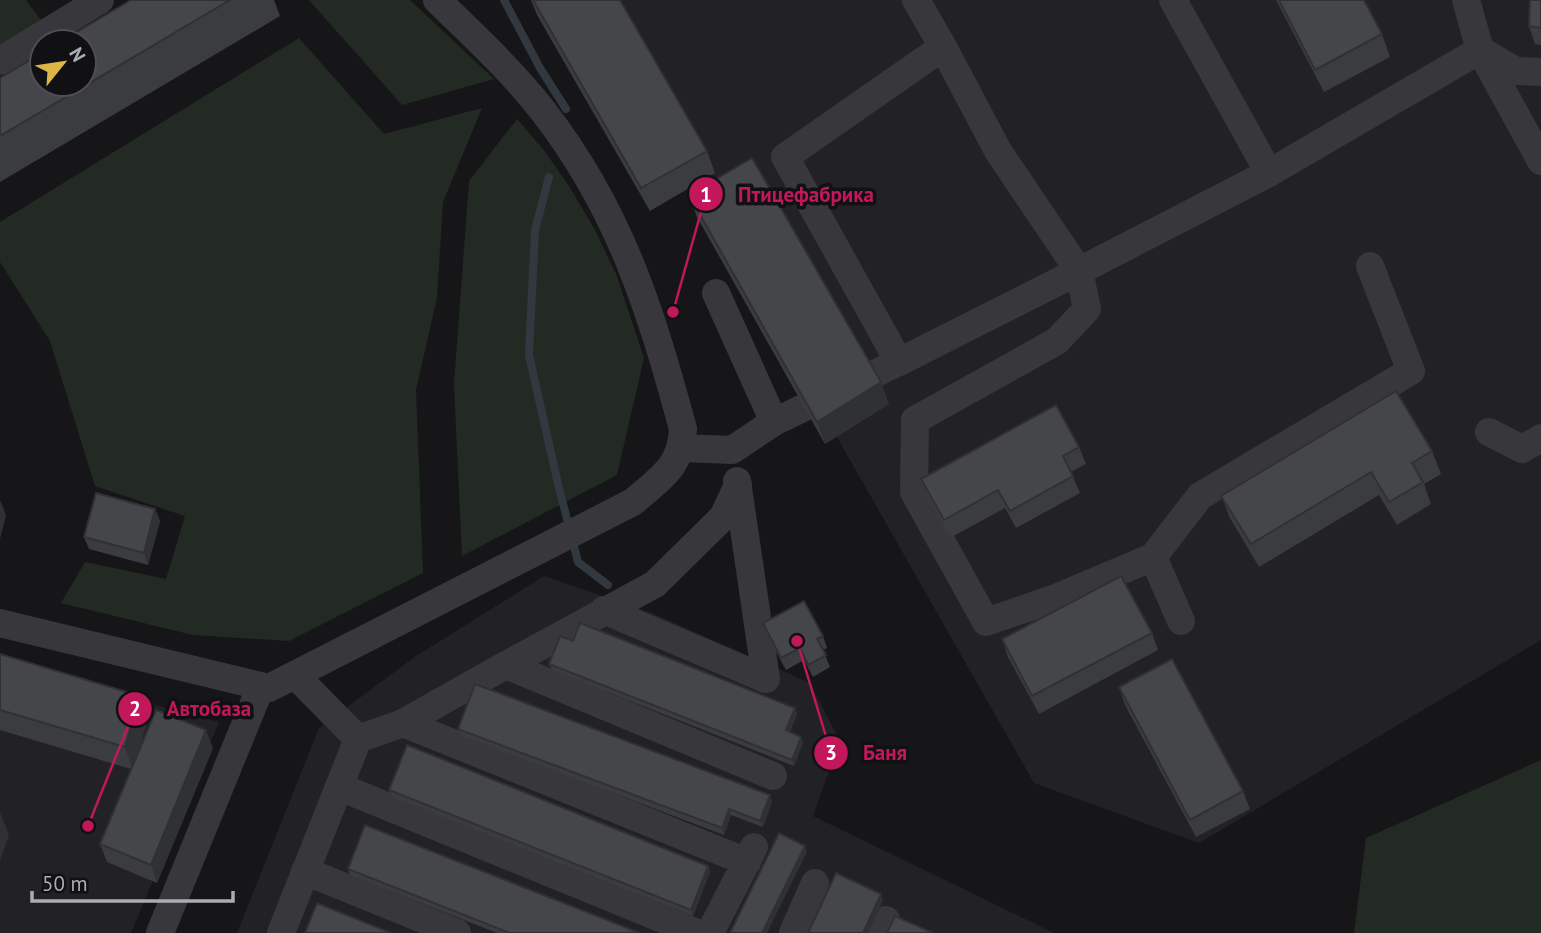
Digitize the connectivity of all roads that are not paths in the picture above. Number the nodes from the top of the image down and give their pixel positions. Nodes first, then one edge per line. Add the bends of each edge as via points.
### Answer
1 (100, 0) edge
2 (437, 0) edge
3 (916, 0) edge
4 (1173, 0) edge
5 (1466, 0) edge
6 (943, 47) junction
7 (1480, 50) junction
8 (0, 61) edge
9 (1541, 72) edge
10 (1541, 161) edge
11 (1269, 173) junction
12 (1370, 266) dead end
13 (1079, 271) junction
14 (716, 293) dead end
15 (899, 362) junction
16 (774, 422) junction
17 (1489, 432) dead end
18 (1541, 438) edge
19 (682, 448) junction
20 (732, 450) junction
21 (738, 485) junction
22 (1153, 557) junction
23 (604, 610) junction
24 (1181, 621) dead end
25 (0, 623) edge
26 (506, 665) junction
27 (295, 675) junction
28 (265, 687) junction
29 (403, 723) junction
30 (358, 739) junction
31 (773, 776) dead end
32 (340, 787) junction
33 (306, 871) junction
34 (815, 883) dead end
35 (160, 933) edge
36 (281, 933) edge
37 (457, 933) edge
38 (697, 933) edge
39 (710, 933) edge
40 (793, 933) edge

1 - 8 street
2 - 19 street via 543,111 606,209 648,308 683,429
3 - 6 street
4 - 11 street
5 - 7 street
6 - 13 street via 998,151
6 - 15 street via 785,157
7 - 9 street via 1516,71
7 - 10 street
7 - 11 street
11 - 13 street
12 - 22 street via 1411,371 1200,496
13 - 15 street
13 - 22 street via 1087,309 1058,341 915,420 914,492 986,622
14 - 16 street
15 - 16 street
16 - 20 street
17 - 18 street via 1522,449
19 - 20 street
19 - 27 street via 673,466 633,502
20 - 21 street
21 - 23 street via 723,517 655,584
21 - 23 street via 766,679
22 - 24 street
23 - 26 street
25 - 28 street
26 - 29 street
26 - 31 street
27 - 28 street
27 - 30 street
28 - 35 street
29 - 30 street
29 - 39 street via 751,855
30 - 32 street
32 - 33 street
32 - 38 street
33 - 36 street
33 - 37 street
34 - 40 street

